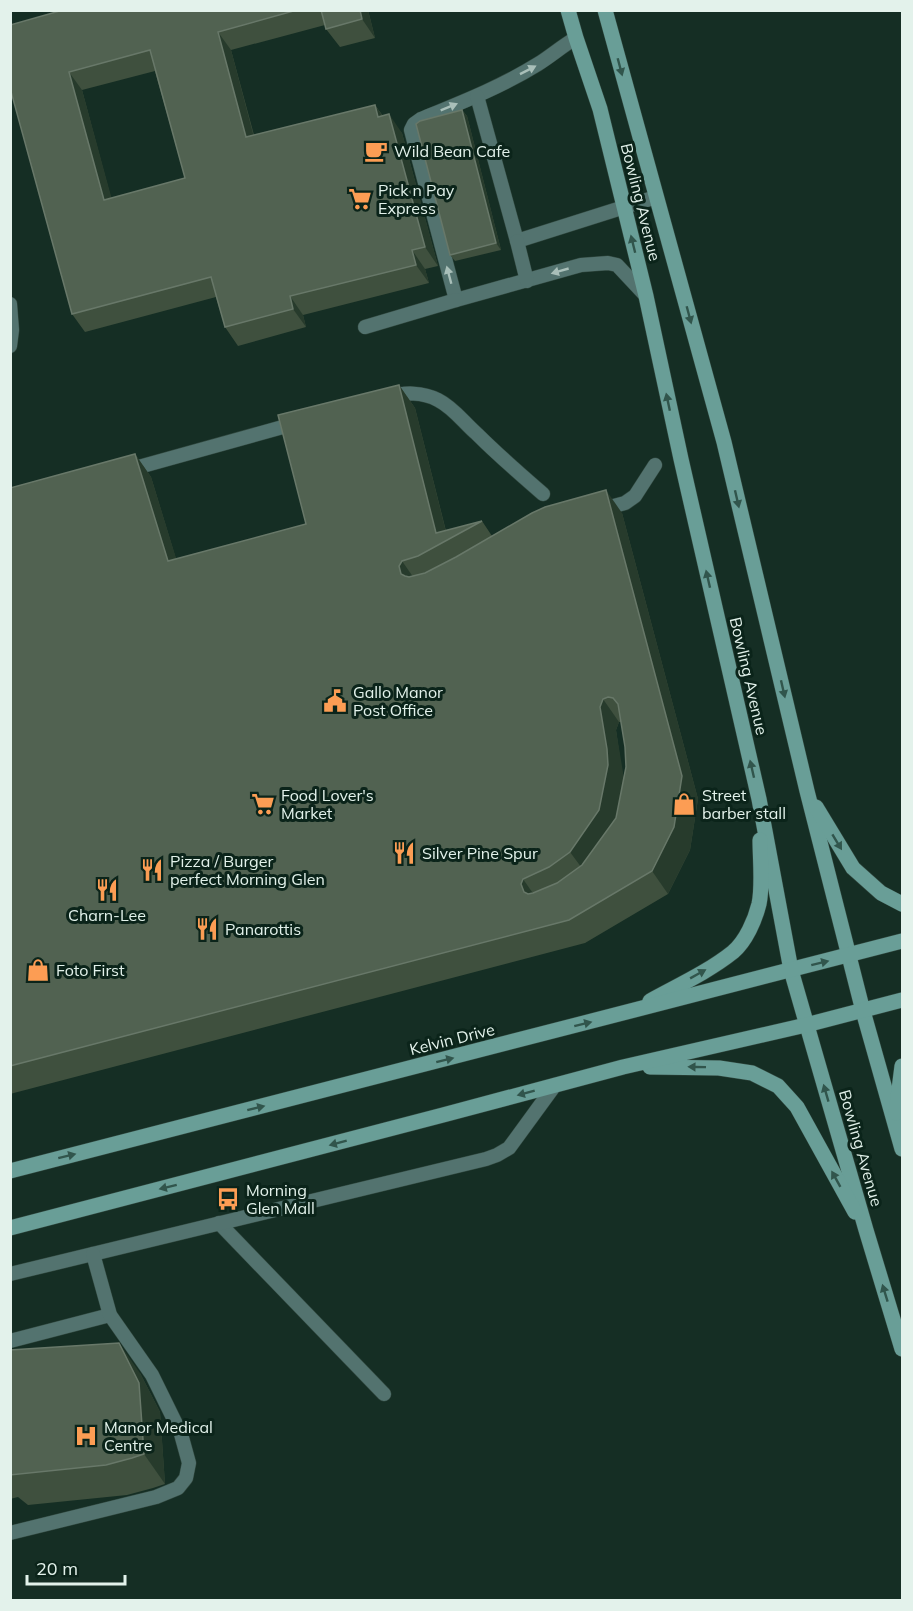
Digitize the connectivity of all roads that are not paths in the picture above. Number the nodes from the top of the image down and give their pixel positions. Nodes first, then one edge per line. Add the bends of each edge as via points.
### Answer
1 (568, 10) edge
2 (605, 10) edge
3 (576, 38) junction
4 (477, 96) junction
5 (656, 197) junction
6 (624, 207) junction
7 (517, 241) junction
8 (527, 281) junction
9 (646, 296) junction
10 (456, 300) junction
11 (10, 304) edge
12 (364, 327) dead end
13 (10, 346) edge
14 (372, 401) edge
15 (304, 421) edge
16 (655, 465) dead end
17 (112, 475) edge
18 (543, 494) dead end
19 (591, 513) edge
20 (807, 791) junction
21 (759, 799) junction
22 (903, 904) edge
23 (903, 941) edge
24 (849, 956) junction
25 (791, 970) junction
26 (903, 1000) edge
27 (863, 1011) junction
28 (629, 1013) junction
29 (806, 1025) junction
30 (903, 1066) edge
31 (623, 1067) junction
32 (555, 1085) junction
33 (895, 1123) junction
34 (903, 1149) edge
35 (10, 1171) edge
36 (219, 1223) junction
37 (10, 1228) edge
38 (866, 1230) junction
39 (93, 1254) junction
40 (10, 1274) edge
41 (110, 1315) junction
42 (10, 1341) edge
43 (903, 1348) edge
44 (384, 1394) dead end
45 (10, 1533) edge

1 - 3 main road, Bowling Avenue
2 -> 5 main road, Bowling Avenue
4 -> 3 lane via 536,66
3 - 6 main road, Bowling Avenue via 600,109
4 - 7 lane
10 -> 4 lane via 411,130 421,118
5 - 6 lane
5 -> 20 main road, Bowling Avenue via 724,442
6 - 7 lane
9 -> 6 main road, Bowling Avenue
7 - 8 lane
9 -> 8 lane via 617,265 608,263 581,265
8 - 10 lane
21 -> 9 main road, Bowling Avenue
10 - 12 lane
11 - 13 lane
14 - 18 lane via 422,394 439,400
15 - 17 lane
16 - 19 lane via 625,503
20 -> 22 main road via 853,868 881,893
20 - 24 main road, Bowling Avenue
21 - 25 main road, Bowling Avenue
28 -> 21 main road via 705,970 734,951 744,939 759,904
23 - 24 main road, Kelvin Drive
25 -> 24 main road, Kelvin Drive
24 - 27 main road, Bowling Avenue
25 - 28 main road, Kelvin Drive
25 - 29 main road, Bowling Avenue
26 - 27 main road
27 - 29 main road
27 - 33 main road, Bowling Avenue
35 -> 28 main road, Kelvin Drive
29 - 31 main road
38 -> 29 main road, Bowling Avenue
30 - 33 main road
31 - 32 main road
38 -> 31 main road via 797,1107 778,1086 752,1073 719,1068
32 - 36 lane via 509,1148 497,1155
32 -> 37 main road
33 - 34 main road, Bowling Avenue
36 - 39 lane
36 - 44 lane
43 -> 38 main road, Bowling Avenue
39 - 40 lane
39 - 41 lane
41 - 42 lane
41 - 45 lane via 152,1376 181,1434 189,1463 186,1478 178,1488 156,1497

